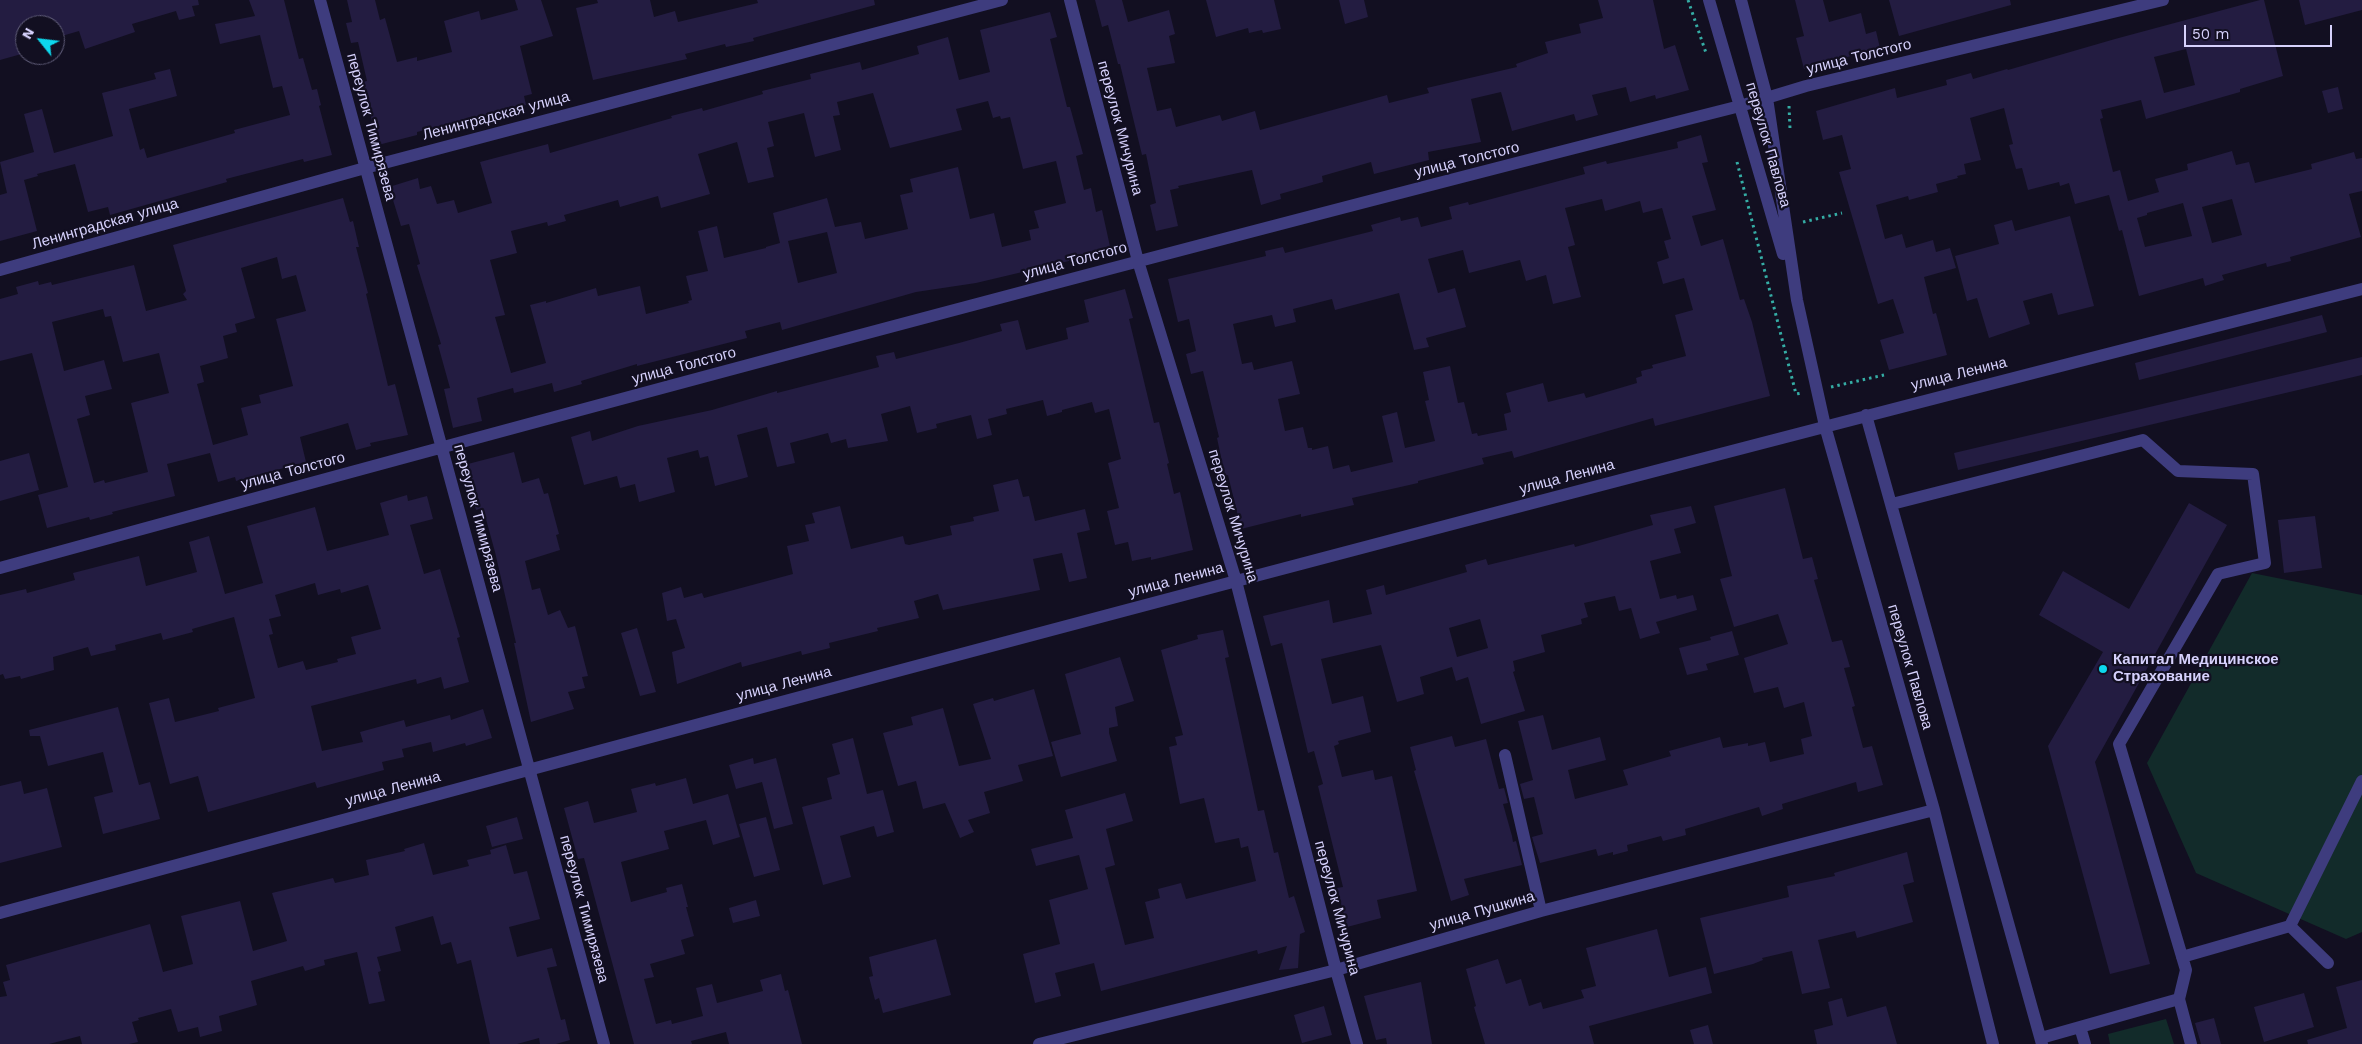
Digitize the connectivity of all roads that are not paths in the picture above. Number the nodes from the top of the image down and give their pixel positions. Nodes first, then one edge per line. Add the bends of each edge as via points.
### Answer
1 (320, 0) edge
2 (1002, 0) edge
3 (1070, 0) edge
4 (1709, 0) edge
5 (1741, 0) edge
6 (2163, 0) edge
7 (1767, 98) junction
8 (1740, 106) junction
9 (365, 168) junction
10 (1138, 261) junction
11 (0, 270) edge
12 (2362, 288) edge
13 (1797, 300) junction
14 (1866, 415) junction
15 (1825, 426) junction
16 (442, 447) junction
17 (1892, 504) junction
18 (0, 568) edge
19 (1236, 581) junction
20 (1506, 755) dead end
21 (529, 769) junction
22 (2362, 781) edge
23 (1934, 810) junction
24 (1541, 911) junction
25 (0, 913) edge
26 (2290, 926) junction
27 (2182, 956) junction
28 (2328, 963) dead end
29 (1336, 970) junction
30 (2179, 999) junction
31 (2080, 1027) junction
32 (2042, 1041) edge
33 (604, 1044) edge
34 (1039, 1044) edge
35 (1357, 1044) edge
36 (1993, 1044) edge
37 (2085, 1044) edge
38 (2191, 1044) edge

1 - 9 street, переулок Тимирязева
2 - 9 street, Ленинградская улица
3 - 10 street, переулок Мичурина
4 - 8 street, переулок Павлова
5 - 7 street, переулок Павлова
6 - 7 street, улица Толстого
7 - 8 street, улица Толстого
7 - 13 street, переулок Павлова
8 - 10 street, улица Толстого
8 - 13 street, переулок Павлова
9 - 11 street, Ленинградская улица
9 - 16 street, переулок Тимирязева
10 - 16 street, улица Толстого
10 - 19 street, переулок Мичурина
12 - 14 street, улица Ленина
13 - 15 street, переулок Павлова
14 - 15 street, улица Ленина
14 - 17 street
15 - 19 street, улица Ленина
15 - 23 street, переулок Павлова
16 - 18 street, улица Толстого
16 - 21 street, переулок Тимирязева
17 - 27 street via 2143,440 2178,471 2254,474 2265,563 2218,574 2119,744
17 - 32 street
19 - 21 street, улица Ленина
19 - 29 street, переулок Мичурина
20 - 24 street
21 - 25 street, улица Ленина
21 - 33 street, переулок Тимирязева
22 - 26 street
23 - 24 street, улица Пушкина
23 - 36 street, переулок Павлова
24 - 29 street, улица Пушкина
26 - 27 street
26 - 28 street
27 - 30 street via 2186,970
29 - 34 street, улица Пушкина
29 - 35 street, переулок Мичурина
30 - 31 street
30 - 38 street
31 - 32 street
31 - 37 street

